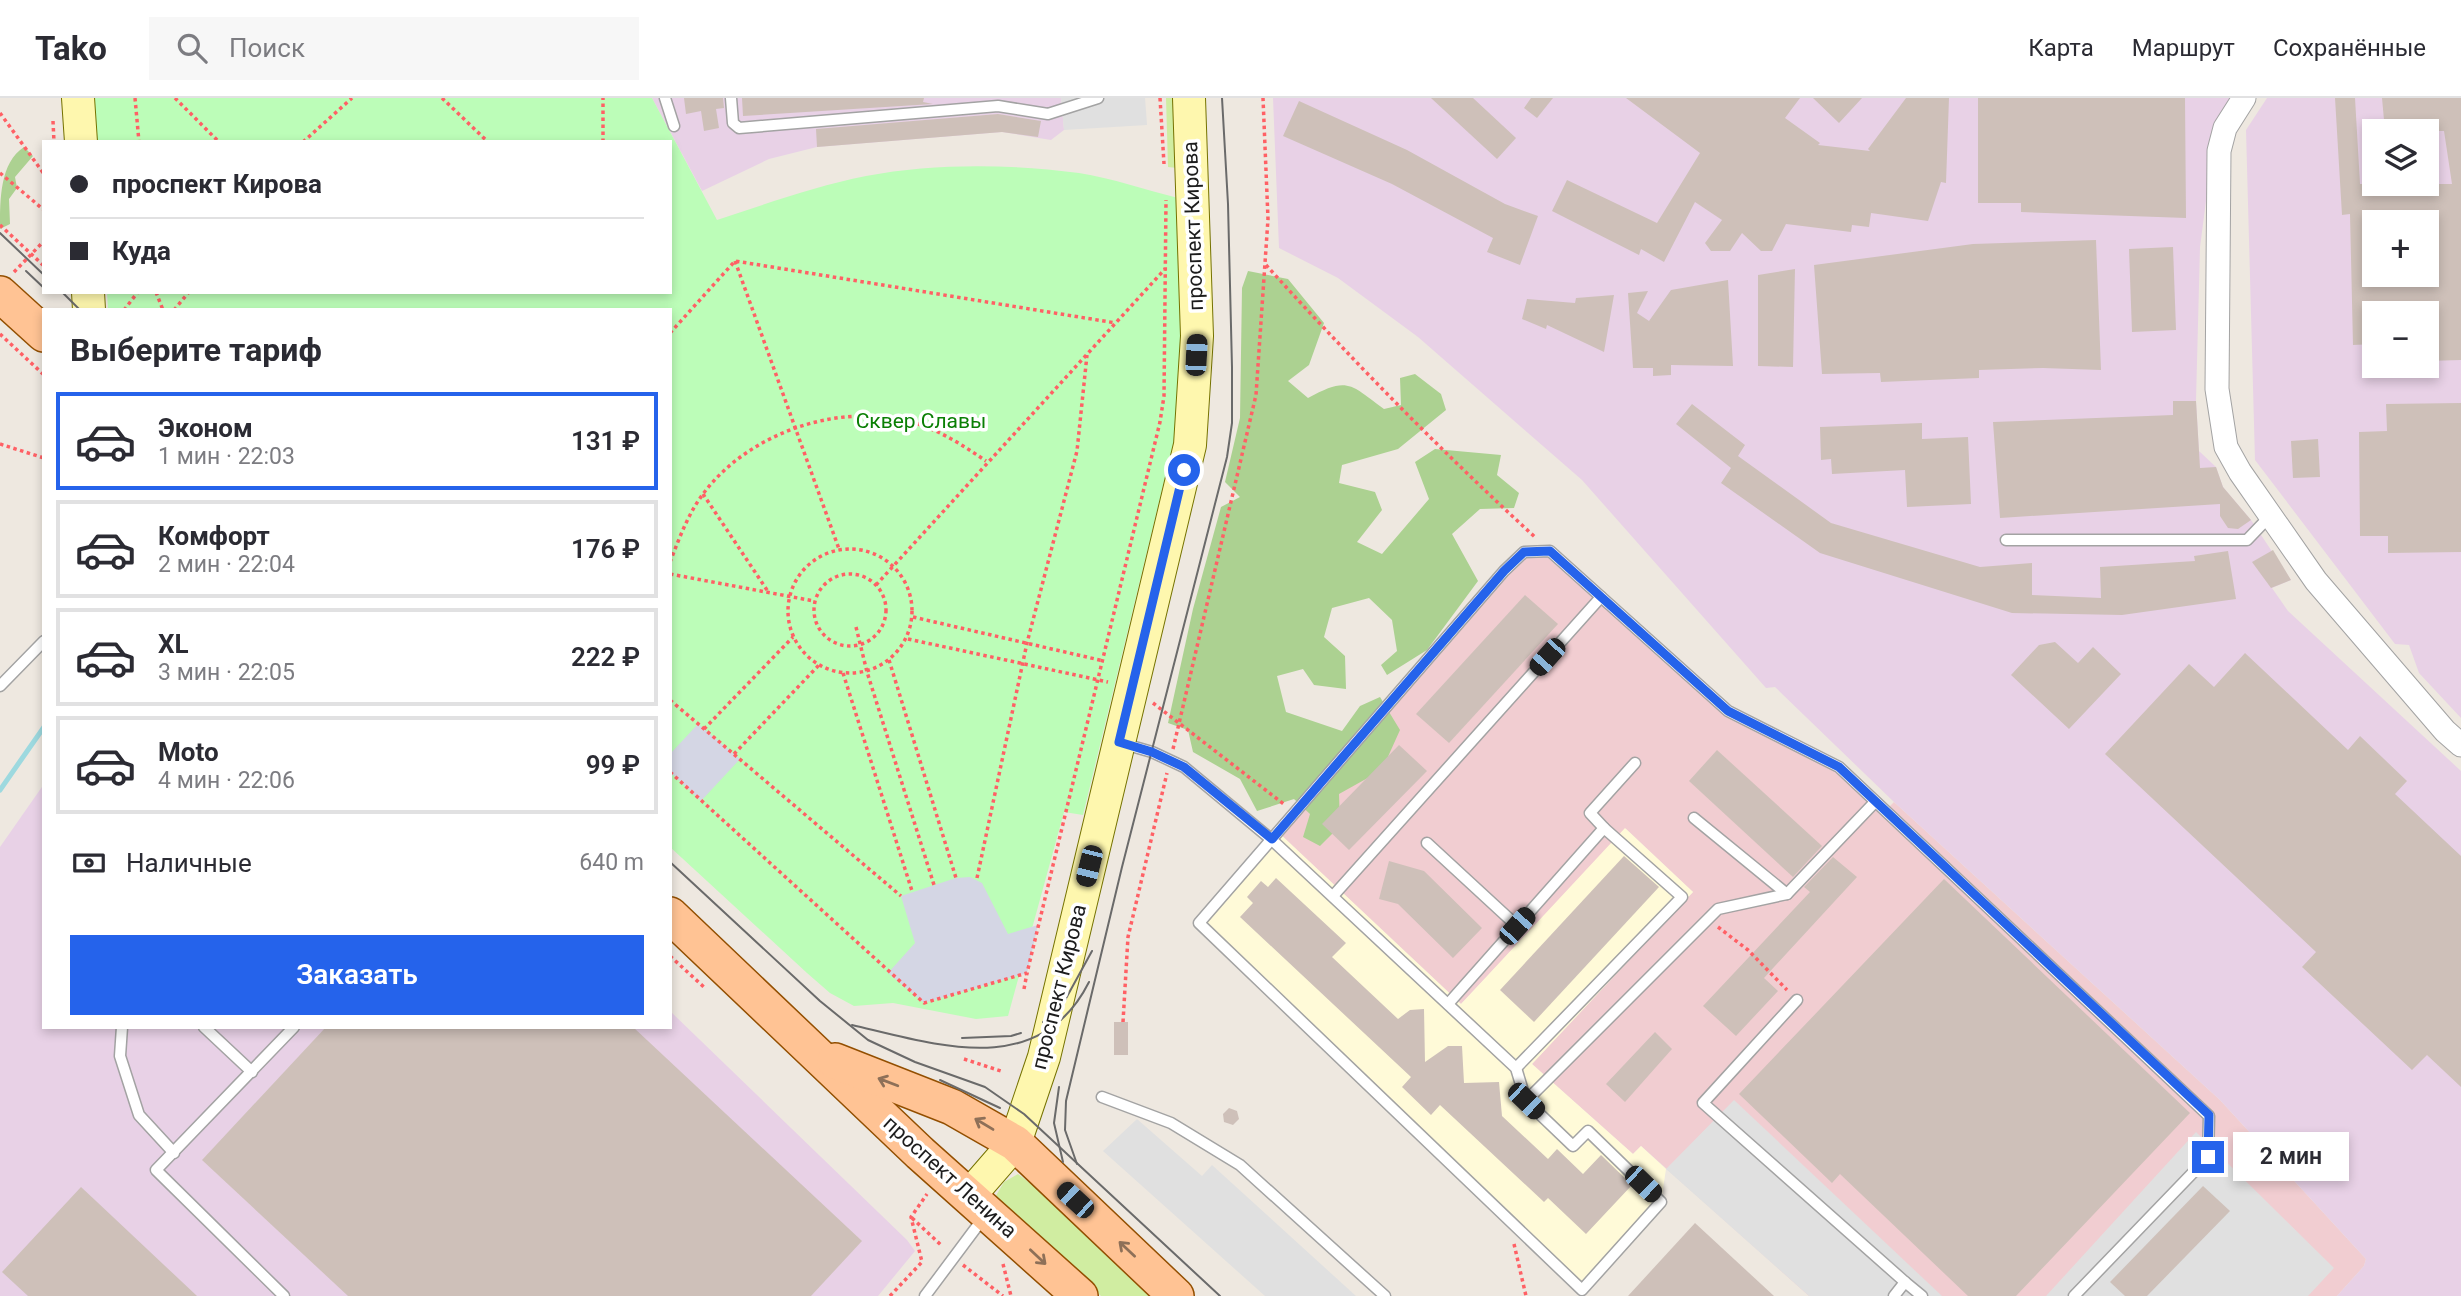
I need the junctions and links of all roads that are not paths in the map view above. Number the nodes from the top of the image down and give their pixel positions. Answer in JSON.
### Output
{"nodes":[{"id":1,"x":78,"y":98,"type":"edge"},
{"id":2,"x":665,"y":98,"type":"edge"},
{"id":3,"x":731,"y":98,"type":"edge"},
{"id":4,"x":1098,"y":98,"type":"edge"},
{"id":5,"x":1189,"y":98,"type":"edge"},
{"id":6,"x":2244,"y":98,"type":"edge"},
{"id":7,"x":674,"y":126,"type":"dead end"},
{"id":8,"x":81,"y":140,"type":"edge"},
{"id":9,"x":4,"y":293,"type":"edge"},
{"id":10,"x":42,"y":332,"type":"edge"},
{"id":11,"x":2270,"y":516,"type":"junction"},
{"id":12,"x":2006,"y":540,"type":"dead end"},
{"id":13,"x":1601,"y":597,"type":"junction"},
{"id":14,"x":42,"y":642,"type":"edge"},
{"id":15,"x":0,"y":686,"type":"edge"},
{"id":16,"x":1119,"y":742,"type":"junction"},
{"id":17,"x":2461,"y":745,"type":"edge"},
{"id":18,"x":1635,"y":764,"type":"dead end"},
{"id":19,"x":1875,"y":802,"type":"junction"},
{"id":20,"x":1694,"y":818,"type":"dead end"},
{"id":21,"x":1604,"y":828,"type":"junction"},
{"id":22,"x":1272,"y":839,"type":"junction"},
{"id":23,"x":1427,"y":843,"type":"dead end"},
{"id":24,"x":1787,"y":894,"type":"junction"},
{"id":25,"x":1333,"y":896,"type":"junction"},
{"id":26,"x":672,"y":917,"type":"edge"},
{"id":27,"x":1517,"y":926,"type":"junction"},
{"id":28,"x":1797,"y":1000,"type":"road end"},
{"id":29,"x":1448,"y":1004,"type":"junction"},
{"id":30,"x":122,"y":1029,"type":"edge"},
{"id":31,"x":206,"y":1029,"type":"edge"},
{"id":32,"x":291,"y":1029,"type":"edge"},
{"id":33,"x":822,"y":1056,"type":"junction"},
{"id":34,"x":1516,"y":1068,"type":"junction"},
{"id":35,"x":252,"y":1072,"type":"junction"},
{"id":36,"x":1102,"y":1097,"type":"dead end"},
{"id":37,"x":1526,"y":1101,"type":"junction"},
{"id":38,"x":1015,"y":1143,"type":"junction"},
{"id":39,"x":174,"y":1153,"type":"junction"},
{"id":40,"x":979,"y":1204,"type":"junction"},
{"id":41,"x":1905,"y":1282,"type":"junction"},
{"id":42,"x":1579,"y":1293,"type":"edge"},
{"id":43,"x":284,"y":1296,"type":"edge"},
{"id":44,"x":925,"y":1296,"type":"edge"},
{"id":45,"x":1080,"y":1296,"type":"edge"},
{"id":46,"x":1176,"y":1296,"type":"edge"},
{"id":47,"x":1385,"y":1296,"type":"edge"},
{"id":48,"x":1894,"y":1296,"type":"edge"},
{"id":49,"x":1922,"y":1296,"type":"edge"},
{"id":50,"x":2074,"y":1296,"type":"edge"}],
"edges":[{"from":1,"to":8,"type":"street"},
{"from":2,"to":7,"type":"lane"},
{"from":3,"to":4,"type":"lane"},
{"from":5,"to":16,"type":"street","name":"проспект Кирова"},
{"from":6,"to":11,"type":"street"},
{"from":9,"to":10,"type":"main road"},
{"from":11,"to":12,"type":"lane"},
{"from":11,"to":17,"type":"street"},
{"from":13,"to":19,"type":"lane"},
{"from":13,"to":22,"type":"lane"},
{"from":13,"to":25,"type":"lane"},
{"from":14,"to":15,"type":"lane"},
{"from":16,"to":22,"type":"lane"},
{"from":16,"to":38,"type":"street","name":"проспект Кирова"},
{"from":18,"to":21,"type":"lane"},
{"from":19,"to":24,"type":"lane"},
{"from":19,"to":50,"type":"lane"},
{"from":20,"to":24,"type":"lane"},
{"from":21,"to":27,"type":"lane"},
{"from":21,"to":34,"type":"lane"},
{"from":22,"to":25,"type":"lane"},
{"from":22,"to":42,"type":"lane"},
{"from":23,"to":27,"type":"lane"},
{"from":24,"to":37,"type":"lane"},
{"from":25,"to":29,"type":"lane"},
{"from":26,"to":33,"type":"main road","name":"проспект Ленина"},
{"from":27,"to":29,"type":"lane"},
{"from":28,"to":41,"type":"lane"},
{"from":29,"to":34,"type":"lane"},
{"from":30,"to":39,"type":"lane"},
{"from":31,"to":35,"type":"lane"},
{"from":32,"to":35,"type":"lane"},
{"from":38,"to":33,"type":"main road","name":"проспект Ленина","one_way":true},
{"from":33,"to":40,"type":"main road","name":"проспект Ленина"},
{"from":34,"to":37,"type":"lane"},
{"from":35,"to":39,"type":"lane"},
{"from":36,"to":47,"type":"lane"},
{"from":37,"to":42,"type":"lane"},
{"from":38,"to":40,"type":"street","name":"проспект Кирова"},
{"from":46,"to":38,"type":"main road","name":"проспект Ленина","one_way":true},
{"from":39,"to":43,"type":"lane"},
{"from":40,"to":44,"type":"lane"},
{"from":40,"to":45,"type":"main road","name":"проспект Ленина","one_way":true},
{"from":41,"to":48,"type":"lane"},
{"from":41,"to":49,"type":"lane"}]}
